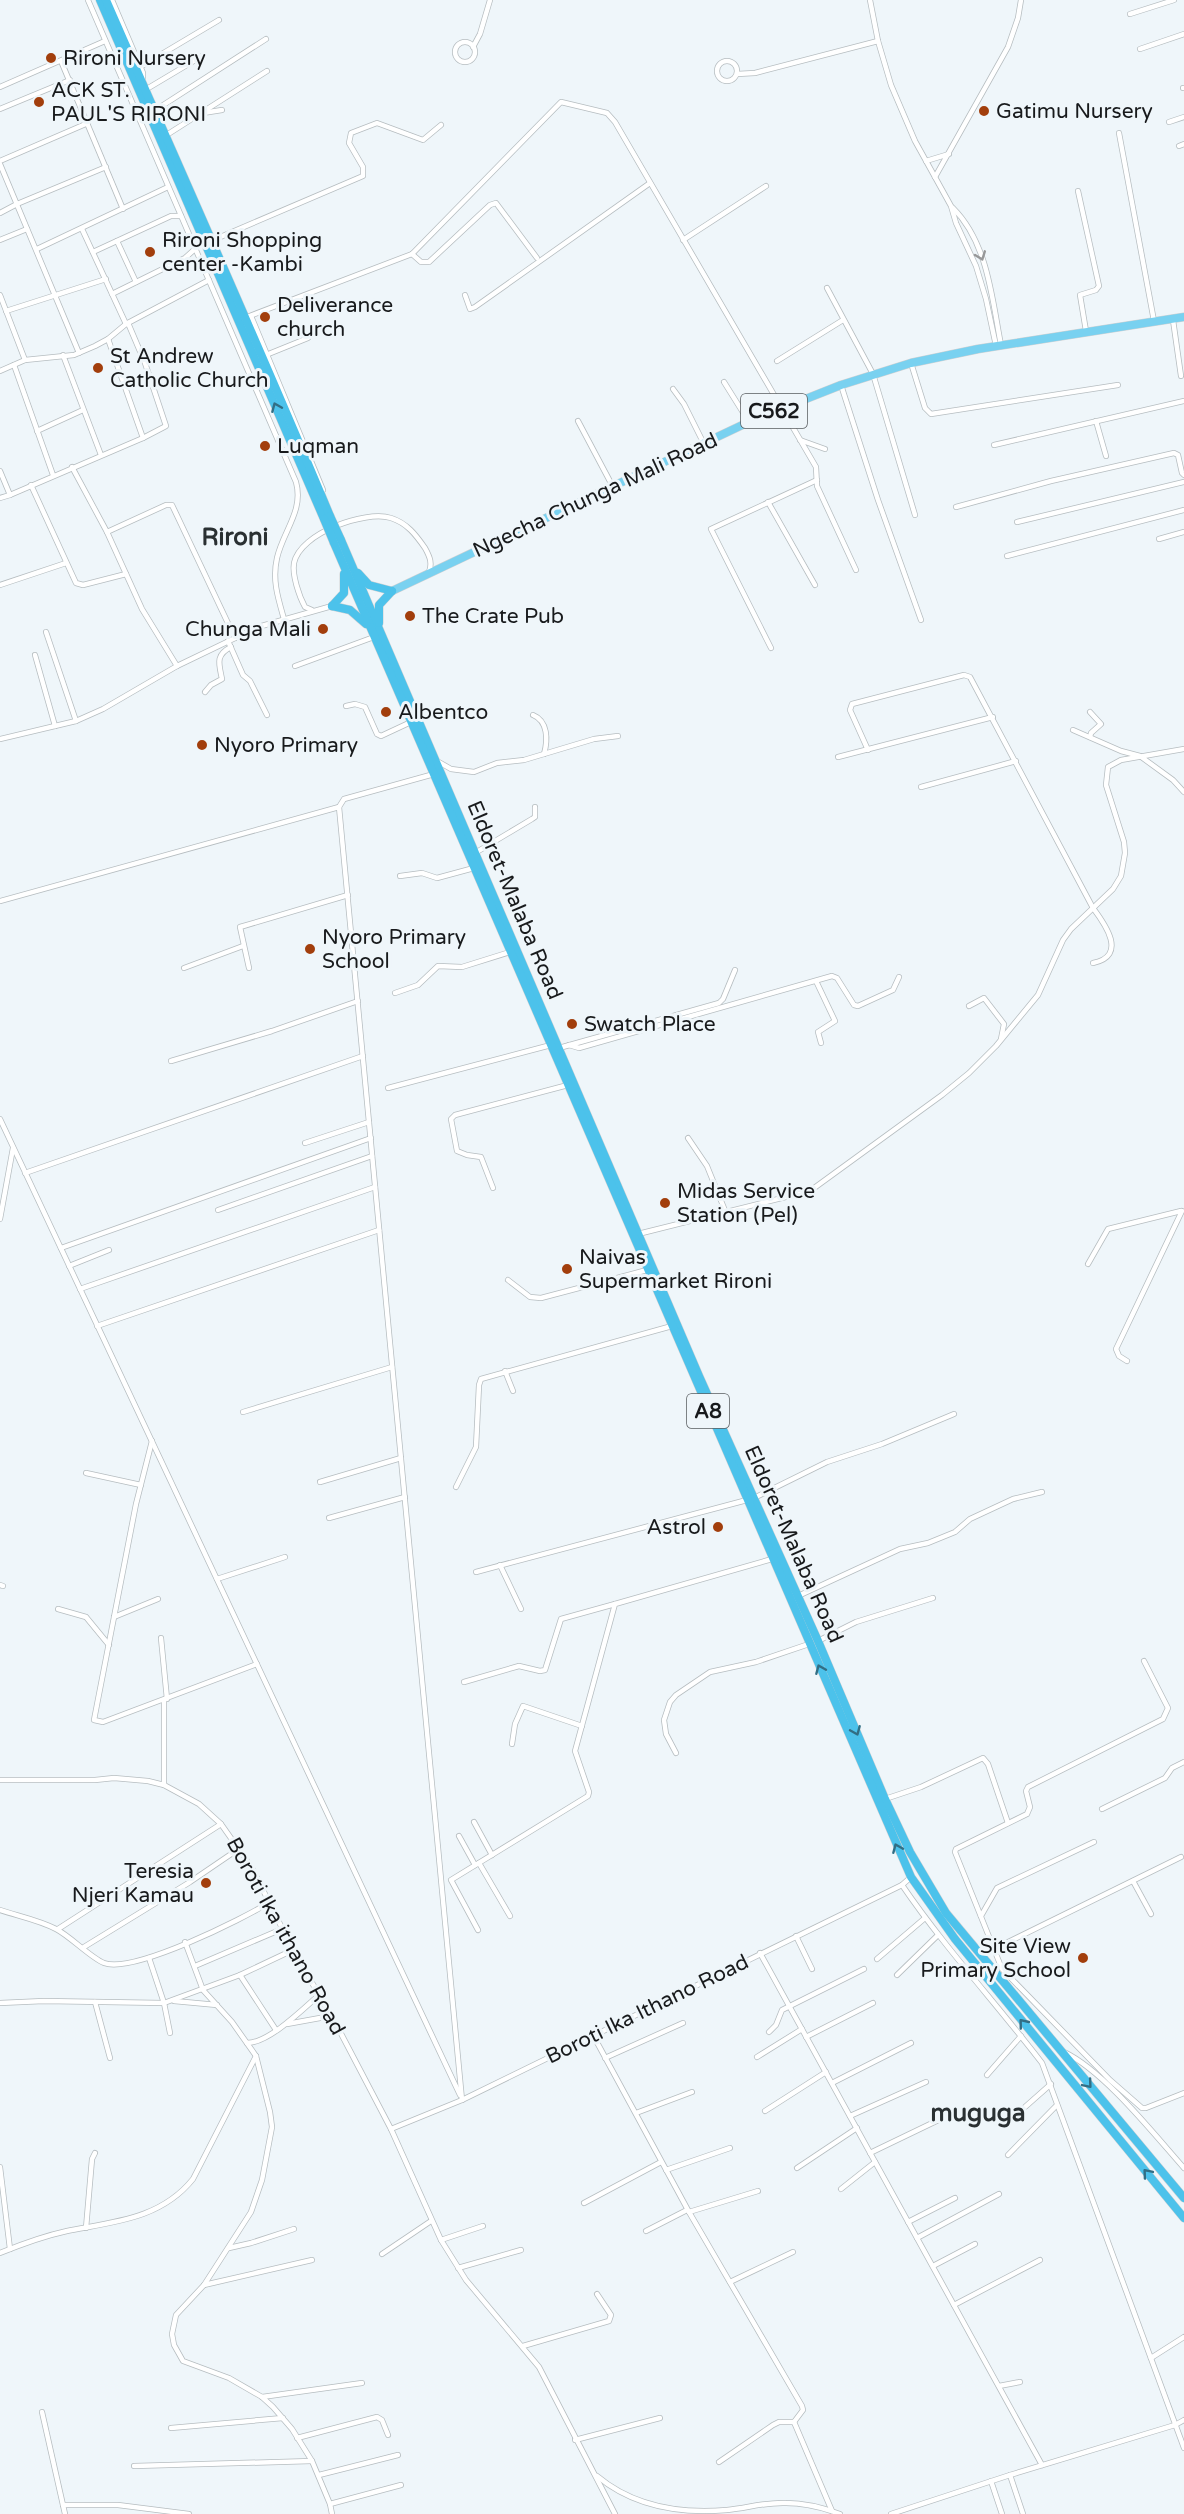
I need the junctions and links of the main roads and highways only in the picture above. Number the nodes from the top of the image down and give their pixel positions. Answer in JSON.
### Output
{"nodes":[{"id":1,"x":100,"y":0,"type":"edge"},
{"id":2,"x":106,"y":0,"type":"edge"},
{"id":3,"x":1184,"y":317,"type":"edge"},
{"id":4,"x":327,"y":518,"type":"junction"},
{"id":5,"x":344,"y":558,"type":"junction"},
{"id":6,"x":392,"y":591,"type":"junction"},
{"id":7,"x":373,"y":634,"type":"junction"},
{"id":8,"x":385,"y":643,"type":"junction"},
{"id":9,"x":555,"y":1047,"type":"junction"},
{"id":10,"x":751,"y":1499,"type":"junction"},
{"id":11,"x":1184,"y":2198,"type":"edge"},
{"id":12,"x":1184,"y":2218,"type":"edge"}],
"edges":[{"from":4,"to":1,"type":"highway","name":"Eldoret-Malaba Road","number":"A8","one_way":true},
{"from":2,"to":4,"type":"highway","name":"Eldoret-Malaba Road","number":"A8"},
{"from":3,"to":6,"type":"main road","name":"Ngecha Chunga Mali Road","number":"C562"},
{"from":4,"to":5,"type":"highway","name":"Eldoret-Malaba Road","number":"A8","bridge":true},
{"from":5,"to":6,"type":"highway"},
{"from":5,"to":7,"type":"highway","name":"Eldoret-Malaba Road","number":"A8"},
{"from":5,"to":7,"type":"highway"},
{"from":5,"to":8,"type":"highway","name":"Eldoret-Malaba Road","number":"A8"},
{"from":6,"to":8,"type":"highway"},
{"from":7,"to":9,"type":"highway","name":"Eldoret-Malaba Road","number":"A8"},
{"from":8,"to":9,"type":"highway","name":"Eldoret-Malaba Road","number":"A8"},
{"from":9,"to":10,"type":"highway","name":"Eldoret-Malaba Road","number":"A8"},
{"from":9,"to":10,"type":"highway","name":"Eldoret-Malaba Road","number":"A8"},
{"from":10,"to":11,"type":"highway","name":"Eldoret-Malaba Road","number":"A8","one_way":true},
{"from":12,"to":10,"type":"highway","name":"Eldoret-Malaba Road","number":"A8","one_way":true}]}
